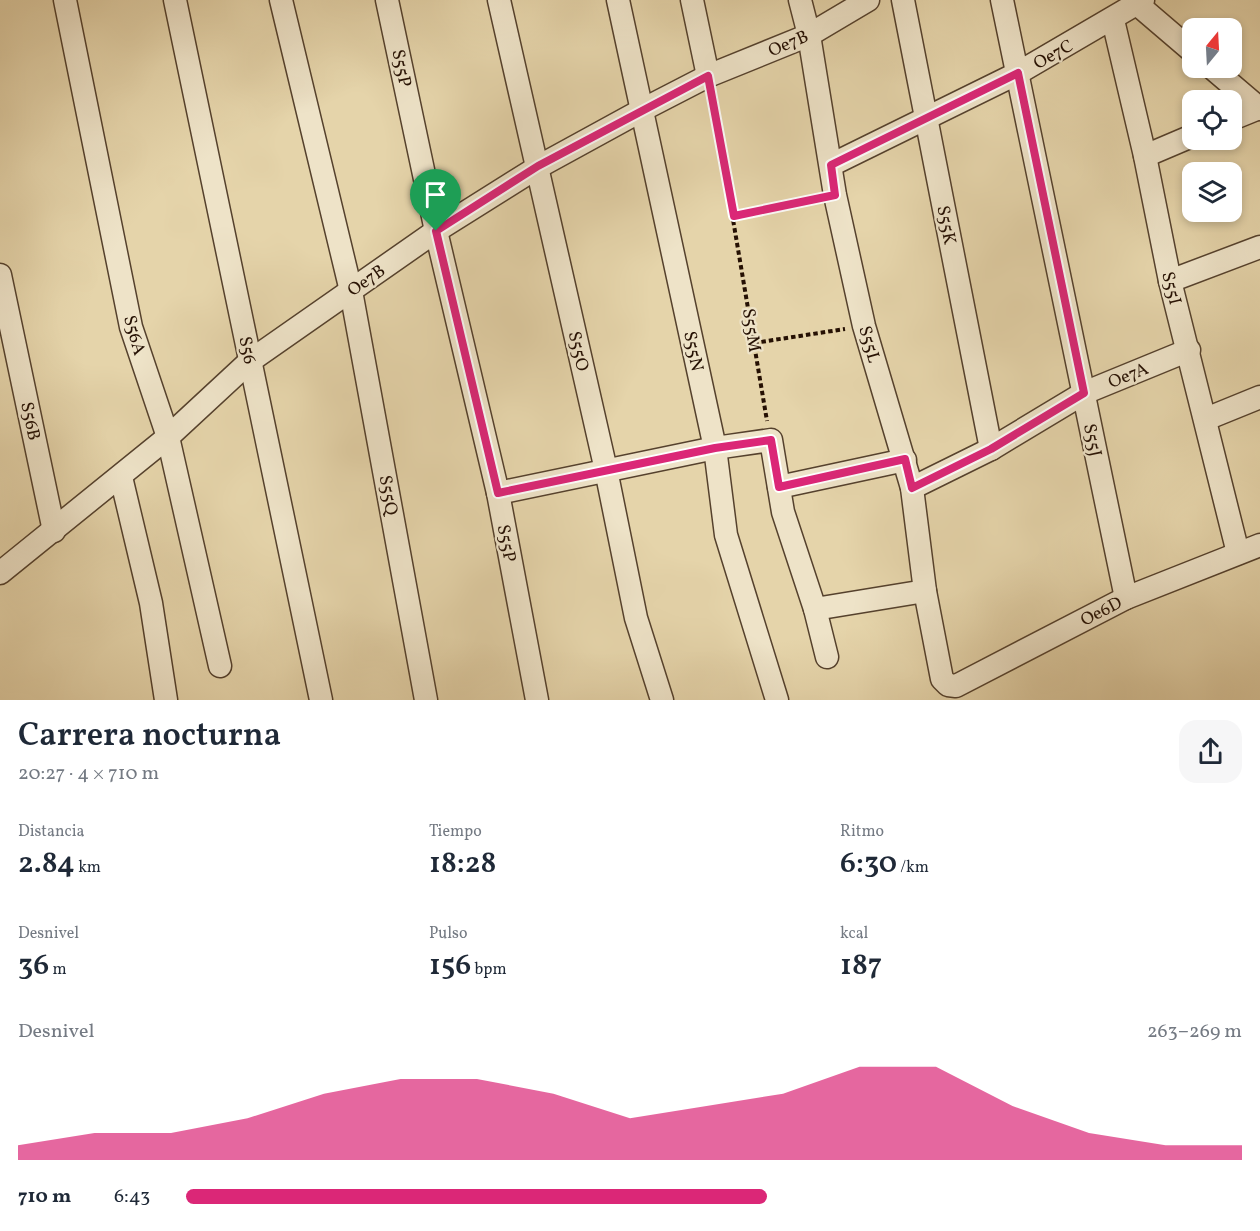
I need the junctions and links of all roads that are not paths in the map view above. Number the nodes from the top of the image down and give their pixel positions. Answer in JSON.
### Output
{"nodes":[{"id":1,"x":64,"y":0,"type":"edge"},
{"id":2,"x":175,"y":0,"type":"edge"},
{"id":3,"x":281,"y":0,"type":"edge"},
{"id":4,"x":387,"y":0,"type":"edge"},
{"id":5,"x":499,"y":0,"type":"edge"},
{"id":6,"x":618,"y":0,"type":"edge"},
{"id":7,"x":692,"y":0,"type":"edge"},
{"id":8,"x":800,"y":0,"type":"edge"},
{"id":9,"x":868,"y":0,"type":"edge"},
{"id":10,"x":903,"y":0,"type":"edge"},
{"id":11,"x":1002,"y":0,"type":"edge"},
{"id":12,"x":1140,"y":2,"type":"edge"},
{"id":13,"x":1113,"y":20,"type":"junction"},
{"id":14,"x":809,"y":35,"type":"junction"},
{"id":15,"x":1182,"y":42,"type":"edge"},
{"id":16,"x":1018,"y":73,"type":"junction"},
{"id":17,"x":708,"y":76,"type":"junction"},
{"id":18,"x":1224,"y":78,"type":"edge"},
{"id":19,"x":1260,"y":108,"type":"edge"},
{"id":20,"x":644,"y":109,"type":"junction"},
{"id":21,"x":1242,"y":115,"type":"edge"},
{"id":22,"x":927,"y":119,"type":"junction"},
{"id":23,"x":1182,"y":140,"type":"edge"},
{"id":24,"x":1145,"y":156,"type":"junction"},
{"id":25,"x":831,"y":165,"type":"junction"},
{"id":26,"x":538,"y":166,"type":"junction"},
{"id":27,"x":436,"y":231,"type":"junction"},
{"id":28,"x":1260,"y":247,"type":"edge"},
{"id":29,"x":0,"y":275,"type":"edge"},
{"id":30,"x":1170,"y":281,"type":"junction"},
{"id":31,"x":351,"y":291,"type":"junction"},
{"id":32,"x":6,"y":335,"type":"edge"},
{"id":33,"x":1189,"y":350,"type":"junction"},
{"id":34,"x":250,"y":361,"type":"junction"},
{"id":35,"x":1084,"y":393,"type":"junction"},
{"id":36,"x":1260,"y":397,"type":"edge"},
{"id":37,"x":1206,"y":419,"type":"junction"},
{"id":38,"x":168,"y":437,"type":"junction"},
{"id":39,"x":715,"y":448,"type":"junction"},
{"id":40,"x":991,"y":449,"type":"junction"},
{"id":41,"x":905,"y":459,"type":"junction"},
{"id":42,"x":606,"y":470,"type":"junction"},
{"id":43,"x":121,"y":477,"type":"junction"},
{"id":44,"x":779,"y":487,"type":"junction"},
{"id":45,"x":912,"y":488,"type":"junction"},
{"id":46,"x":498,"y":493,"type":"junction"},
{"id":47,"x":54,"y":531,"type":"junction"},
{"id":48,"x":1260,"y":545,"type":"edge"},
{"id":49,"x":1238,"y":554,"type":"junction"},
{"id":50,"x":0,"y":573,"type":"edge"},
{"id":51,"x":925,"y":591,"type":"junction"},
{"id":52,"x":1126,"y":598,"type":"junction"},
{"id":53,"x":814,"y":609,"type":"junction"},
{"id":54,"x":826,"y":657,"type":"dead end"},
{"id":55,"x":220,"y":666,"type":"dead end"},
{"id":56,"x":948,"y":685,"type":"joint"},
{"id":57,"x":166,"y":700,"type":"edge"},
{"id":58,"x":321,"y":700,"type":"edge"},
{"id":59,"x":426,"y":700,"type":"edge"},
{"id":60,"x":537,"y":700,"type":"edge"},
{"id":61,"x":662,"y":700,"type":"edge"},
{"id":62,"x":777,"y":700,"type":"edge"}],
"edges":[{"from":1,"to":38,"type":"street","name":"S56A"},
{"from":2,"to":34,"type":"street","name":"S56"},
{"from":3,"to":31,"type":"street"},
{"from":4,"to":27,"type":"street","name":"S55P"},
{"from":5,"to":26,"type":"street","name":"S55O"},
{"from":6,"to":20,"type":"street","name":"S55N"},
{"from":7,"to":17,"type":"street"},
{"from":8,"to":14,"type":"street","name":"S55L"},
{"from":9,"to":14,"type":"street","name":"Oe7B"},
{"from":10,"to":22,"type":"street","name":"S55K"},
{"from":11,"to":16,"type":"street","name":"S55J"},
{"from":12,"to":13,"type":"street","name":"Oe7C"},
{"from":12,"to":15,"type":"street"},
{"from":13,"to":16,"type":"street","name":"Oe7C"},
{"from":13,"to":24,"type":"street","name":"S55I"},
{"from":14,"to":17,"type":"street","name":"Oe7B"},
{"from":14,"to":25,"type":"street","name":"S55L"},
{"from":16,"to":22,"type":"street","name":"Oe7C"},
{"from":16,"to":35,"type":"street","name":"S55J"},
{"from":17,"to":20,"type":"street","name":"Oe7B"},
{"from":18,"to":19,"type":"street"},
{"from":19,"to":21,"type":"street"},
{"from":20,"to":26,"type":"street","name":"Oe7B"},
{"from":20,"to":39,"type":"street","name":"S55N"},
{"from":22,"to":25,"type":"street","name":"Oe7C"},
{"from":22,"to":40,"type":"street","name":"S55K"},
{"from":23,"to":24,"type":"street"},
{"from":24,"to":30,"type":"street","name":"S55I"},
{"from":25,"to":41,"type":"street","name":"S55L"},
{"from":26,"to":27,"type":"street","name":"Oe7B"},
{"from":26,"to":42,"type":"street","name":"S55O"},
{"from":27,"to":31,"type":"street","name":"Oe7B"},
{"from":27,"to":46,"type":"street","name":"S55P"},
{"from":28,"to":30,"type":"street"},
{"from":29,"to":32,"type":"street","name":"S56B"},
{"from":30,"to":33,"type":"street","name":"S55I"},
{"from":31,"to":34,"type":"street","name":"Oe7B"},
{"from":31,"to":59,"type":"street","name":"S55Q"},
{"from":32,"to":47,"type":"street","name":"S56B"},
{"from":33,"to":35,"type":"street","name":"Oe7A"},
{"from":33,"to":37,"type":"street","name":"S55I"},
{"from":34,"to":38,"type":"street","name":"Oe7B"},
{"from":34,"to":58,"type":"street","name":"S56"},
{"from":35,"to":40,"type":"street","name":"Oe7A"},
{"from":35,"to":52,"type":"street","name":"S55J"},
{"from":36,"to":37,"type":"street"},
{"from":37,"to":49,"type":"street","name":"S55I"},
{"from":38,"to":43,"type":"street","name":"Oe7B"},
{"from":38,"to":55,"type":"street","name":"S56A"},
{"from":39,"to":42,"type":"street"},
{"from":39,"to":44,"type":"street"},
{"from":39,"to":62,"type":"street","name":"S55N"},
{"from":40,"to":45,"type":"street","name":"Oe7A"},
{"from":41,"to":44,"type":"street"},
{"from":41,"to":45,"type":"street","name":"S55L"},
{"from":42,"to":46,"type":"street"},
{"from":42,"to":61,"type":"street","name":"S55O"},
{"from":43,"to":47,"type":"street","name":"Oe7B"},
{"from":43,"to":57,"type":"street"},
{"from":44,"to":53,"type":"street"},
{"from":45,"to":51,"type":"street","name":"S55L"},
{"from":46,"to":60,"type":"street","name":"S55P"},
{"from":47,"to":50,"type":"street","name":"Oe7B"},
{"from":48,"to":49,"type":"street","name":"Oe6D"},
{"from":49,"to":52,"type":"street","name":"Oe6D"},
{"from":51,"to":53,"type":"street"},
{"from":51,"to":56,"type":"street","name":"S55L"},
{"from":52,"to":56,"type":"street","name":"Oe6D"},
{"from":53,"to":54,"type":"street"}]}
